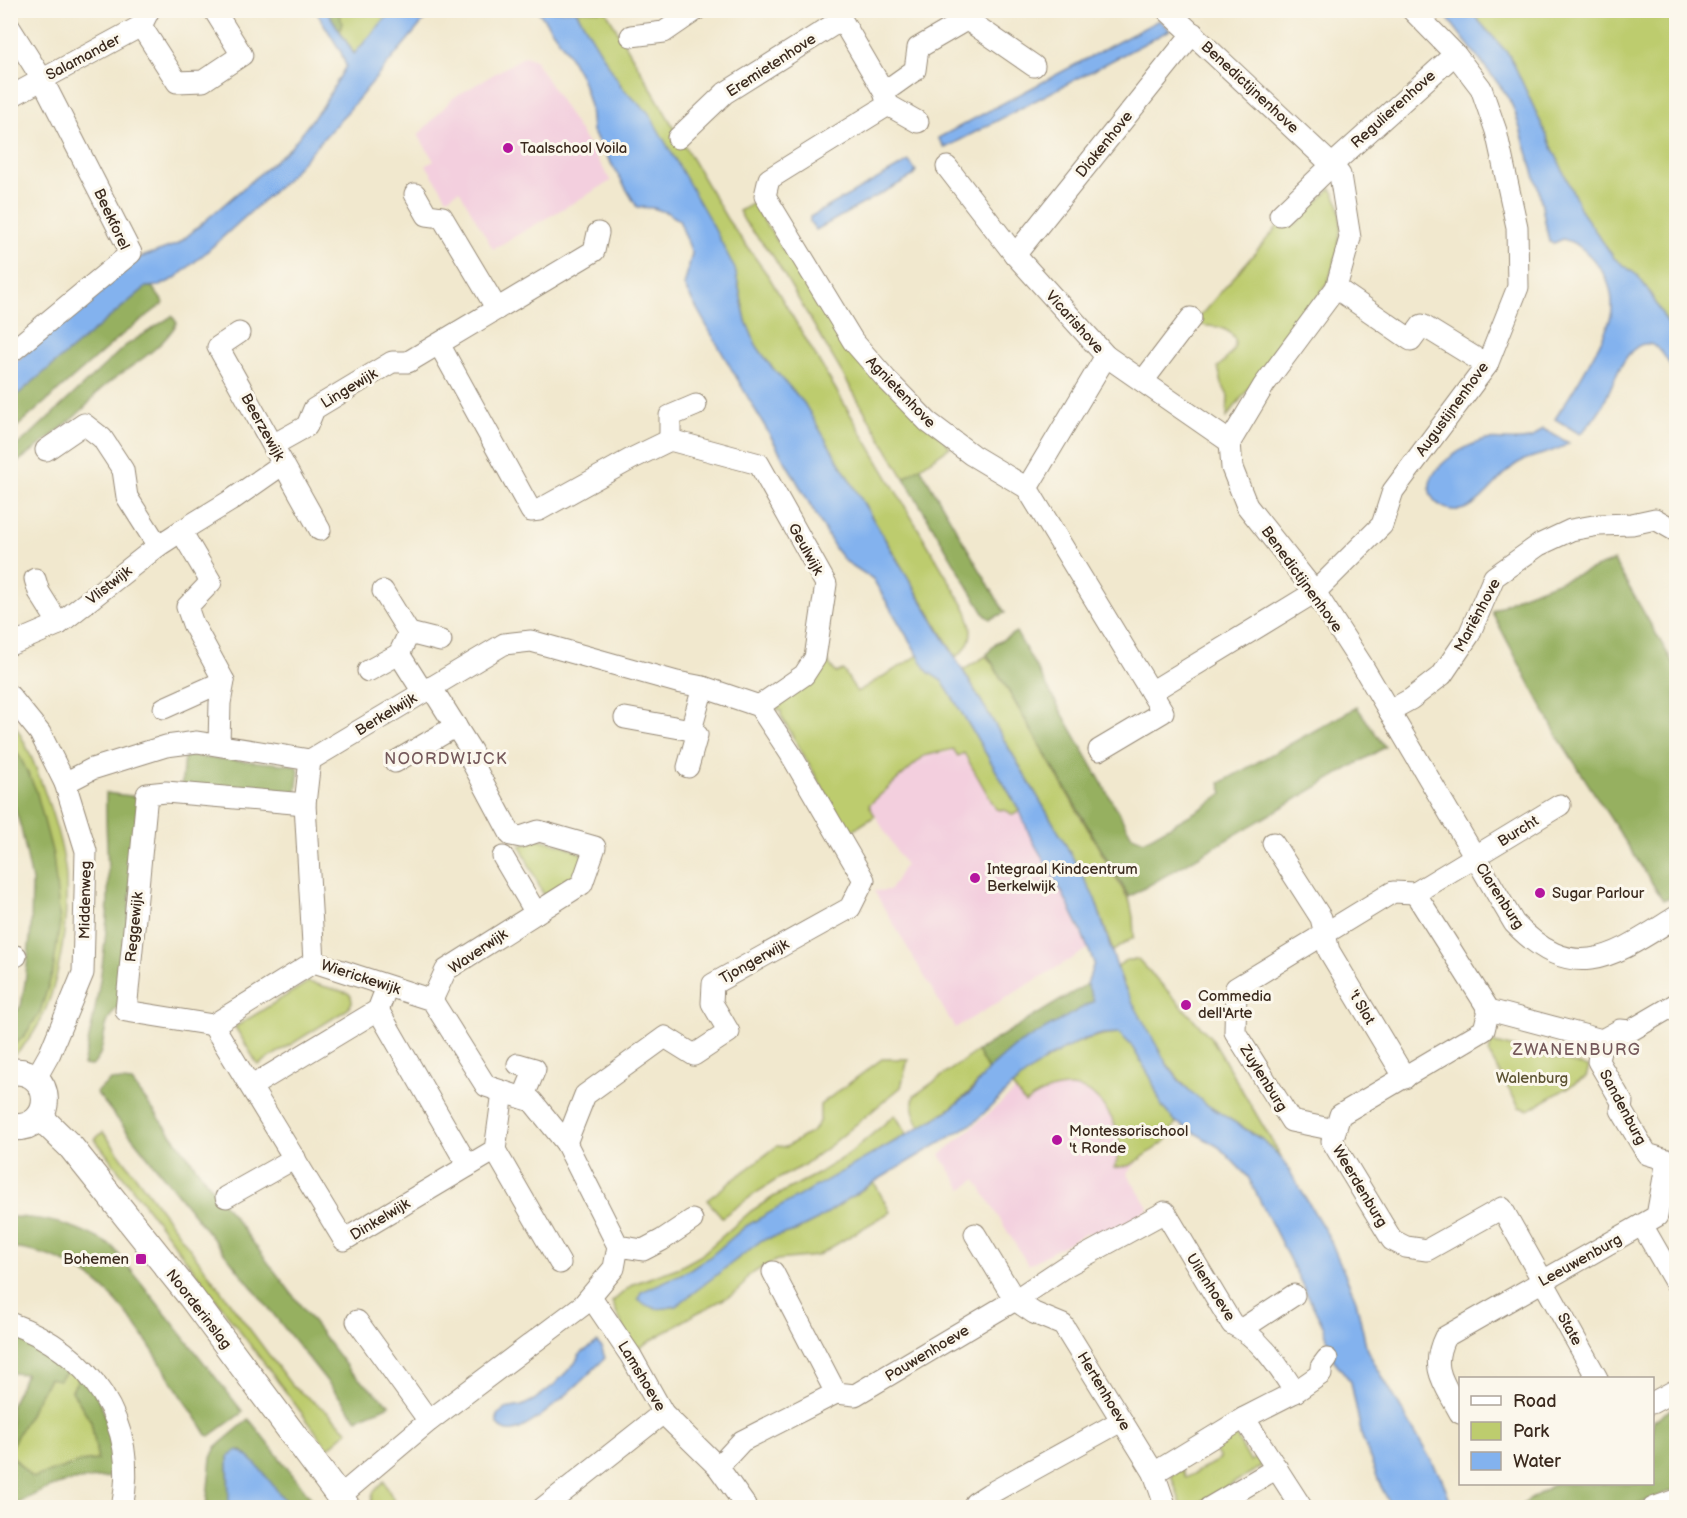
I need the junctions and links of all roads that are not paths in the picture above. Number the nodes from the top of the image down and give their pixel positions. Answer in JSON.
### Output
{"nodes":[{"id":1,"x":214,"y":10,"type":"edge"},
{"id":2,"x":696,"y":10,"type":"edge"},
{"id":3,"x":1167,"y":10,"type":"edge"},
{"id":4,"x":1412,"y":10,"type":"edge"},
{"id":5,"x":838,"y":15,"type":"edge"},
{"id":6,"x":960,"y":15,"type":"edge"},
{"id":7,"x":145,"y":18,"type":"edge"},
{"id":8,"x":10,"y":28,"type":"edge"},
{"id":9,"x":1193,"y":33,"type":"junction"},
{"id":10,"x":631,"y":36,"type":"dead end"},
{"id":11,"x":1455,"y":54,"type":"junction"},
{"id":12,"x":1034,"y":66,"type":"dead end"},
{"id":13,"x":42,"y":79,"type":"junction"},
{"id":14,"x":10,"y":97,"type":"edge"},
{"id":15,"x":886,"y":98,"type":"junction"},
{"id":16,"x":918,"y":122,"type":"dead end"},
{"id":17,"x":678,"y":138,"type":"dead end"},
{"id":18,"x":1332,"y":165,"type":"junction"},
{"id":19,"x":947,"y":167,"type":"dead end"},
{"id":20,"x":415,"y":194,"type":"dead end"},
{"id":21,"x":1280,"y":215,"type":"dead end"},
{"id":22,"x":598,"y":233,"type":"dead end"},
{"id":23,"x":1015,"y":255,"type":"junction"},
{"id":24,"x":1336,"y":288,"type":"junction"},
{"id":25,"x":497,"y":309,"type":"junction"},
{"id":26,"x":1191,"y":318,"type":"dead end"},
{"id":27,"x":239,"y":333,"type":"dead end"},
{"id":28,"x":439,"y":344,"type":"junction"},
{"id":29,"x":10,"y":353,"type":"edge"},
{"id":30,"x":1106,"y":356,"type":"junction"},
{"id":31,"x":1487,"y":365,"type":"junction"},
{"id":32,"x":1143,"y":381,"type":"junction"},
{"id":33,"x":696,"y":405,"type":"dead end"},
{"id":34,"x":670,"y":440,"type":"junction"},
{"id":35,"x":1230,"y":442,"type":"junction"},
{"id":36,"x":273,"y":445,"type":"junction"},
{"id":37,"x":46,"y":450,"type":"dead end"},
{"id":38,"x":283,"y":464,"type":"junction"},
{"id":39,"x":1027,"y":488,"type":"junction"},
{"id":40,"x":320,"y":530,"type":"dead end"},
{"id":41,"x":182,"y":531,"type":"junction"},
{"id":42,"x":1677,"y":531,"type":"edge"},
{"id":43,"x":158,"y":546,"type":"junction"},
{"id":44,"x":35,"y":579,"type":"dead end"},
{"id":45,"x":383,"y":591,"type":"dead end"},
{"id":46,"x":1315,"y":592,"type":"junction"},
{"id":47,"x":59,"y":624,"type":"junction"},
{"id":48,"x":409,"y":633,"type":"junction"},
{"id":49,"x":441,"y":641,"type":"dead end"},
{"id":50,"x":12,"y":644,"type":"dead end"},
{"id":51,"x":399,"y":654,"type":"junction"},
{"id":52,"x":368,"y":671,"type":"dead end"},
{"id":53,"x":224,"y":681,"type":"junction"},
{"id":54,"x":703,"y":687,"type":"junction"},
{"id":55,"x":427,"y":689,"type":"junction"},
{"id":56,"x":1151,"y":692,"type":"junction"},
{"id":57,"x":10,"y":696,"type":"edge"},
{"id":58,"x":759,"y":706,"type":"junction"},
{"id":59,"x":164,"y":708,"type":"dead end"},
{"id":60,"x":1389,"y":711,"type":"junction"},
{"id":61,"x":625,"y":718,"type":"dead end"},
{"id":62,"x":456,"y":726,"type":"junction"},
{"id":63,"x":691,"y":730,"type":"junction"},
{"id":64,"x":219,"y":744,"type":"junction"},
{"id":65,"x":1099,"y":750,"type":"dead end"},
{"id":66,"x":310,"y":760,"type":"junction"},
{"id":67,"x":395,"y":762,"type":"dead end"},
{"id":68,"x":688,"y":767,"type":"dead end"},
{"id":69,"x":65,"y":783,"type":"junction"},
{"id":70,"x":305,"y":804,"type":"junction"},
{"id":71,"x":1560,"y":805,"type":"dead end"},
{"id":72,"x":1273,"y":843,"type":"dead end"},
{"id":73,"x":503,"y":857,"type":"dead end"},
{"id":74,"x":1475,"y":858,"type":"junction"},
{"id":75,"x":1415,"y":893,"type":"junction"},
{"id":76,"x":536,"y":913,"type":"junction"},
{"id":77,"x":1677,"y":917,"type":"edge"},
{"id":78,"x":1326,"y":933,"type":"junction"},
{"id":79,"x":314,"y":962,"type":"junction"},
{"id":80,"x":388,"y":986,"type":"junction"},
{"id":81,"x":432,"y":1000,"type":"junction"},
{"id":82,"x":1677,"y":1004,"type":"edge"},
{"id":83,"x":378,"y":1010,"type":"junction"},
{"id":84,"x":1490,"y":1010,"type":"junction"},
{"id":85,"x":213,"y":1025,"type":"junction"},
{"id":86,"x":1602,"y":1040,"type":"junction"},
{"id":87,"x":518,"y":1064,"type":"dead end"},
{"id":88,"x":10,"y":1072,"type":"edge"},
{"id":89,"x":36,"y":1078,"type":"junction"},
{"id":90,"x":1405,"y":1078,"type":"junction"},
{"id":91,"x":252,"y":1086,"type":"junction"},
{"id":92,"x":513,"y":1095,"type":"junction"},
{"id":93,"x":40,"y":1117,"type":"junction"},
{"id":94,"x":10,"y":1127,"type":"edge"},
{"id":95,"x":1335,"y":1130,"type":"junction"},
{"id":96,"x":566,"y":1143,"type":"junction"},
{"id":97,"x":495,"y":1150,"type":"junction"},
{"id":98,"x":295,"y":1158,"type":"junction"},
{"id":99,"x":1672,"y":1161,"type":"edge"},
{"id":100,"x":468,"y":1166,"type":"junction"},
{"id":101,"x":226,"y":1197,"type":"dead end"},
{"id":102,"x":692,"y":1220,"type":"dead end"},
{"id":103,"x":1642,"y":1225,"type":"junction"},
{"id":104,"x":975,"y":1234,"type":"dead end"},
{"id":105,"x":618,"y":1246,"type":"junction"},
{"id":106,"x":560,"y":1263,"type":"dead end"},
{"id":107,"x":773,"y":1272,"type":"dead end"},
{"id":108,"x":1542,"y":1281,"type":"junction"},
{"id":109,"x":1677,"y":1284,"type":"edge"},
{"id":110,"x":1294,"y":1295,"type":"dead end"},
{"id":111,"x":591,"y":1297,"type":"junction"},
{"id":112,"x":1015,"y":1300,"type":"junction"},
{"id":113,"x":357,"y":1321,"type":"dead end"},
{"id":114,"x":10,"y":1323,"type":"edge"},
{"id":115,"x":1242,"y":1329,"type":"junction"},
{"id":116,"x":1327,"y":1359,"type":"dead end"},
{"id":117,"x":1596,"y":1377,"type":"edge"},
{"id":118,"x":1677,"y":1390,"type":"edge"},
{"id":119,"x":1295,"y":1392,"type":"junction"},
{"id":120,"x":836,"y":1393,"type":"junction"},
{"id":121,"x":1654,"y":1402,"type":"edge"},
{"id":122,"x":1459,"y":1409,"type":"edge"},
{"id":123,"x":663,"y":1413,"type":"junction"},
{"id":124,"x":1244,"y":1418,"type":"junction"},
{"id":125,"x":1121,"y":1420,"type":"junction"},
{"id":126,"x":429,"y":1421,"type":"junction"},
{"id":127,"x":718,"y":1467,"type":"junction"},
{"id":128,"x":1277,"y":1468,"type":"junction"},
{"id":129,"x":1154,"y":1473,"type":"junction"},
{"id":130,"x":1677,"y":1500,"type":"edge"},
{"id":131,"x":344,"y":1502,"type":"edge"},
{"id":132,"x":745,"y":1506,"type":"edge"},
{"id":133,"x":122,"y":1508,"type":"edge"},
{"id":134,"x":543,"y":1508,"type":"edge"},
{"id":135,"x":973,"y":1508,"type":"edge"},
{"id":136,"x":1166,"y":1508,"type":"edge"},
{"id":137,"x":1209,"y":1508,"type":"edge"},
{"id":138,"x":1302,"y":1508,"type":"edge"},
{"id":139,"x":1653,"y":1508,"type":"edge"}],
"edges":[{"from":1,"to":7,"type":"street"},
{"from":2,"to":10,"type":"street"},
{"from":3,"to":9,"type":"street","name":"Benedictijnenhove"},
{"from":4,"to":11,"type":"street","name":"Augustijnenhove"},
{"from":5,"to":15,"type":"street"},
{"from":5,"to":17,"type":"street","name":"Eremietenhove"},
{"from":6,"to":12,"type":"street"},
{"from":6,"to":15,"type":"street","name":"Agnietenhove"},
{"from":7,"to":13,"type":"street","name":"Salamander"},
{"from":8,"to":13,"type":"street"},
{"from":9,"to":18,"type":"street","name":"Benedictijnenhove"},
{"from":9,"to":23,"type":"street","name":"Diakenhove"},
{"from":11,"to":18,"type":"street","name":"Regulierenhove"},
{"from":11,"to":31,"type":"street","name":"Augustijnenhove"},
{"from":13,"to":14,"type":"street","name":"Salamander"},
{"from":13,"to":29,"type":"street","name":"Beekforel"},
{"from":15,"to":16,"type":"street"},
{"from":15,"to":39,"type":"street","name":"Agnietenhove"},
{"from":18,"to":21,"type":"street"},
{"from":18,"to":24,"type":"street","name":"Benedictijnenhove"},
{"from":19,"to":23,"type":"street","name":"Vicarishove"},
{"from":20,"to":25,"type":"street"},
{"from":22,"to":25,"type":"street","name":"Lingewijk"},
{"from":23,"to":30,"type":"street","name":"Vicarishove"},
{"from":24,"to":31,"type":"street"},
{"from":24,"to":35,"type":"street","name":"Benedictijnenhove"},
{"from":25,"to":28,"type":"street","name":"Lingewijk"},
{"from":26,"to":32,"type":"street"},
{"from":27,"to":36,"type":"street","name":"Beerzewijk"},
{"from":28,"to":34,"type":"street"},
{"from":28,"to":36,"type":"street","name":"Lingewijk"},
{"from":30,"to":32,"type":"street"},
{"from":30,"to":39,"type":"street","name":"Vicarishove"},
{"from":31,"to":46,"type":"street","name":"Augustijnenhove"},
{"from":32,"to":35,"type":"street"},
{"from":33,"to":34,"type":"street"},
{"from":34,"to":58,"type":"street","name":"Geulwijk"},
{"from":35,"to":46,"type":"street","name":"Benedictijnenhove"},
{"from":36,"to":38,"type":"street","name":"Beerzewijk"},
{"from":37,"to":43,"type":"street"},
{"from":38,"to":40,"type":"street","name":"Beerzewijk"},
{"from":38,"to":41,"type":"street"},
{"from":39,"to":56,"type":"street","name":"Agnietenhove"},
{"from":41,"to":43,"type":"street","name":"Vlistwijk"},
{"from":41,"to":53,"type":"street"},
{"from":42,"to":60,"type":"street","name":"Mariënhove"},
{"from":43,"to":47,"type":"street","name":"Vlistwijk"},
{"from":44,"to":47,"type":"street"},
{"from":45,"to":48,"type":"street"},
{"from":46,"to":56,"type":"street"},
{"from":46,"to":60,"type":"street","name":"Benedictijnenhove"},
{"from":47,"to":50,"type":"street","name":"Vlistwijk"},
{"from":48,"to":49,"type":"street"},
{"from":48,"to":51,"type":"street"},
{"from":51,"to":52,"type":"street"},
{"from":51,"to":55,"type":"street"},
{"from":53,"to":59,"type":"street"},
{"from":53,"to":64,"type":"street"},
{"from":54,"to":55,"type":"street","name":"Berkelwijk"},
{"from":54,"to":58,"type":"street","name":"Berkelwijk"},
{"from":54,"to":63,"type":"street"},
{"from":55,"to":62,"type":"street","name":"Waverwijk"},
{"from":55,"to":66,"type":"street","name":"Berkelwijk"},
{"from":56,"to":65,"type":"street","name":"Agnietenhove"},
{"from":57,"to":69,"type":"street","name":"Middenweg"},
{"from":58,"to":96,"type":"street","name":"Tjongerwijk"},
{"from":60,"to":74,"type":"street","name":"Clarenburg"},
{"from":61,"to":63,"type":"street"},
{"from":62,"to":67,"type":"street"},
{"from":62,"to":76,"type":"street","name":"Waverwijk"},
{"from":63,"to":68,"type":"street"},
{"from":64,"to":66,"type":"street"},
{"from":64,"to":69,"type":"street"},
{"from":66,"to":70,"type":"street","name":"Wierickewijk"},
{"from":69,"to":89,"type":"street","name":"Middenweg"},
{"from":70,"to":79,"type":"street","name":"Wierickewijk"},
{"from":70,"to":85,"type":"street","name":"Reggewijk"},
{"from":71,"to":74,"type":"street","name":"Burcht"},
{"from":72,"to":78,"type":"street"},
{"from":73,"to":76,"type":"street"},
{"from":74,"to":75,"type":"street","name":"Zuylenburg"},
{"from":74,"to":77,"type":"street","name":"Clarenburg"},
{"from":75,"to":78,"type":"street","name":"Zuylenburg"},
{"from":75,"to":84,"type":"street"},
{"from":76,"to":81,"type":"street","name":"Waverwijk"},
{"from":78,"to":90,"type":"street","name":"'t Slot"},
{"from":78,"to":95,"type":"street","name":"Zuylenburg"},
{"from":79,"to":80,"type":"street","name":"Wierickewijk"},
{"from":79,"to":85,"type":"street"},
{"from":80,"to":81,"type":"street","name":"Wierickewijk"},
{"from":80,"to":83,"type":"street"},
{"from":81,"to":92,"type":"street"},
{"from":82,"to":86,"type":"street"},
{"from":83,"to":91,"type":"street"},
{"from":83,"to":100,"type":"street"},
{"from":84,"to":86,"type":"street"},
{"from":84,"to":90,"type":"street","name":"Weerdenburg"},
{"from":85,"to":91,"type":"street","name":"Dinkelwijk"},
{"from":86,"to":99,"type":"street","name":"Sandenburg"},
{"from":87,"to":92,"type":"street"},
{"from":88,"to":89,"type":"main road"},
{"from":89,"to":93,"type":"main road"},
{"from":90,"to":95,"type":"street","name":"Weerdenburg"},
{"from":91,"to":98,"type":"street","name":"Dinkelwijk"},
{"from":92,"to":96,"type":"street"},
{"from":92,"to":97,"type":"street"},
{"from":93,"to":94,"type":"main road"},
{"from":93,"to":131,"type":"main road","name":"Noorderinslag"},
{"from":95,"to":108,"type":"street","name":"Weerdenburg"},
{"from":96,"to":105,"type":"street"},
{"from":97,"to":100,"type":"street","name":"Dinkelwijk"},
{"from":97,"to":106,"type":"street"},
{"from":98,"to":100,"type":"street","name":"Dinkelwijk"},
{"from":98,"to":101,"type":"street"},
{"from":99,"to":103,"type":"street","name":"Leeuwenburg"},
{"from":102,"to":105,"type":"street"},
{"from":103,"to":108,"type":"street","name":"Leeuwenburg"},
{"from":103,"to":109,"type":"street"},
{"from":104,"to":112,"type":"street"},
{"from":105,"to":111,"type":"street"},
{"from":107,"to":120,"type":"street"},
{"from":108,"to":117,"type":"street","name":"State"},
{"from":108,"to":122,"type":"street","name":"Leeuwenburg"},
{"from":110,"to":115,"type":"street"},
{"from":111,"to":123,"type":"street","name":"Lamshoeve"},
{"from":111,"to":126,"type":"street"},
{"from":112,"to":115,"type":"street","name":"Uilenhoeve"},
{"from":112,"to":120,"type":"street","name":"Pauwenhoeve"},
{"from":112,"to":125,"type":"street","name":"Hertenhoeve"},
{"from":113,"to":126,"type":"street"},
{"from":114,"to":133,"type":"street"},
{"from":115,"to":119,"type":"street","name":"Uilenhoeve"},
{"from":116,"to":119,"type":"street"},
{"from":118,"to":121,"type":"street"},
{"from":119,"to":124,"type":"street"},
{"from":120,"to":127,"type":"street","name":"Pauwenhoeve"},
{"from":123,"to":127,"type":"street","name":"Lamshoeve"},
{"from":123,"to":134,"type":"street"},
{"from":124,"to":128,"type":"street"},
{"from":124,"to":129,"type":"street"},
{"from":125,"to":129,"type":"street","name":"Hertenhoeve"},
{"from":125,"to":135,"type":"street"},
{"from":126,"to":131,"type":"street"},
{"from":127,"to":132,"type":"street","name":"Lamshoeve"},
{"from":128,"to":137,"type":"street"},
{"from":128,"to":138,"type":"street"},
{"from":129,"to":136,"type":"street","name":"Hertenhoeve"},
{"from":130,"to":139,"type":"street"}]}
